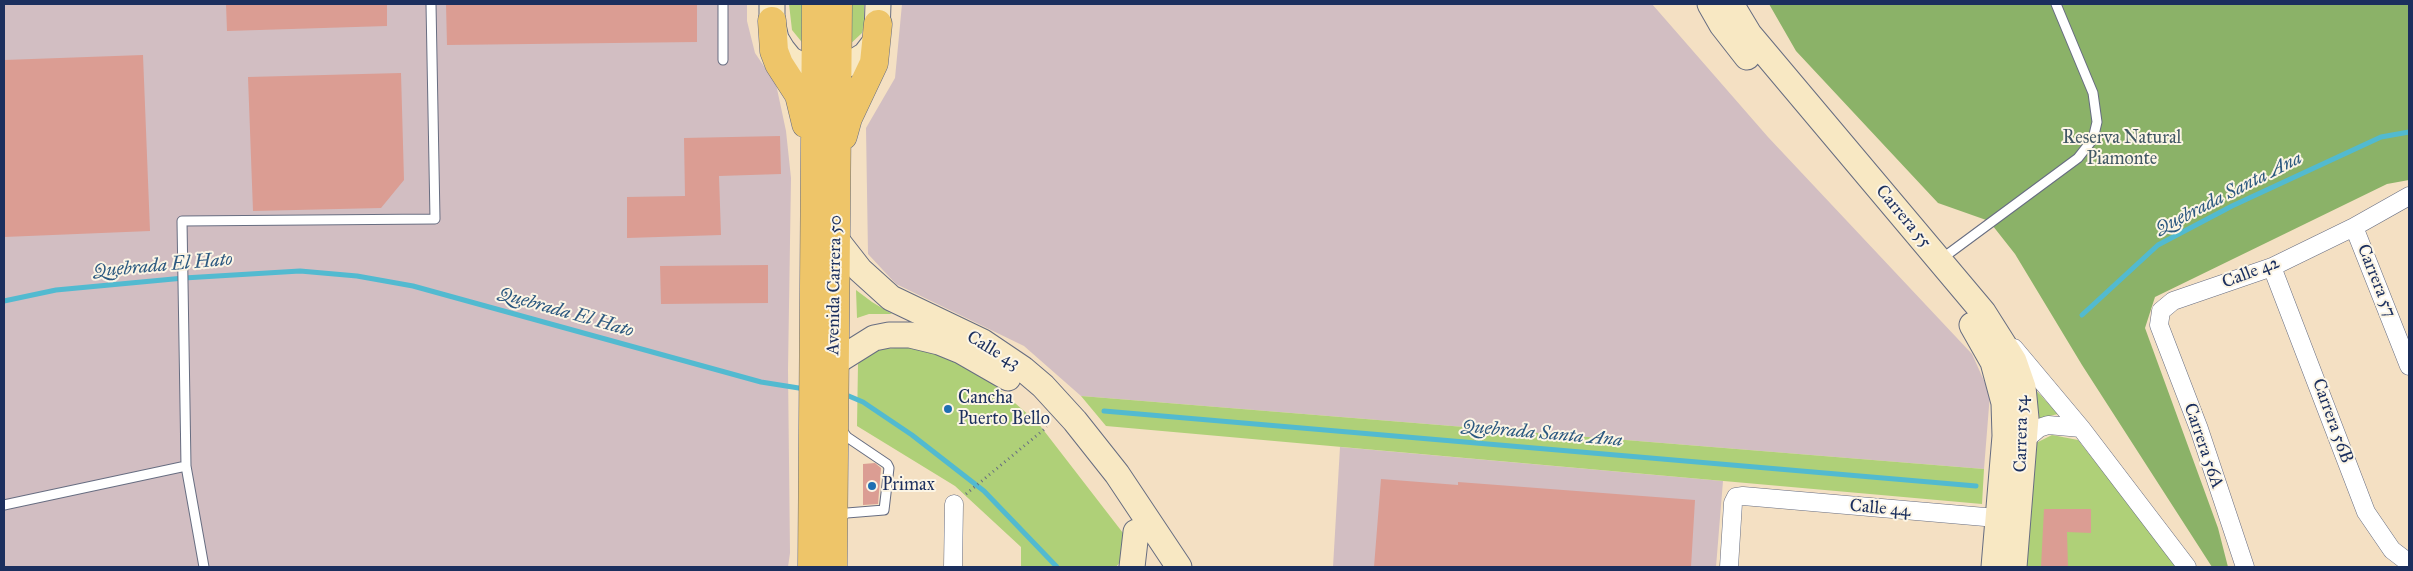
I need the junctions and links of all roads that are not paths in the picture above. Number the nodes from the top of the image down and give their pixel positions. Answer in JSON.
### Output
{"nodes":[{"id":1,"x":432,"y":4,"type":"edge"},
{"id":2,"x":723,"y":4,"type":"edge"},
{"id":3,"x":816,"y":4,"type":"edge"},
{"id":4,"x":838,"y":4,"type":"edge"},
{"id":5,"x":1695,"y":4,"type":"edge"},
{"id":6,"x":1710,"y":4,"type":"edge"},
{"id":7,"x":2056,"y":4,"type":"edge"},
{"id":8,"x":772,"y":12,"type":"edge"},
{"id":9,"x":878,"y":14,"type":"edge"},
{"id":10,"x":1726,"y":14,"type":"edge"},
{"id":11,"x":723,"y":60,"type":"dead end"},
{"id":12,"x":826,"y":67,"type":"junction"},
{"id":13,"x":825,"y":175,"type":"junction"},
{"id":14,"x":2409,"y":196,"type":"edge"},
{"id":15,"x":2354,"y":227,"type":"junction"},
{"id":16,"x":835,"y":238,"type":"junction"},
{"id":17,"x":1940,"y":260,"type":"junction"},
{"id":18,"x":2272,"y":267,"type":"junction"},
{"id":19,"x":1981,"y":322,"type":"junction"},
{"id":20,"x":2159,"y":326,"type":"joint"},
{"id":21,"x":2409,"y":366,"type":"edge"},
{"id":22,"x":827,"y":369,"type":"junction"},
{"id":23,"x":823,"y":420,"type":"junction"},
{"id":24,"x":2081,"y":428,"type":"junction"},
{"id":25,"x":2025,"y":440,"type":"junction"},
{"id":26,"x":186,"y":466,"type":"junction"},
{"id":27,"x":959,"y":500,"type":"road end"},
{"id":28,"x":4,"y":505,"type":"edge"},
{"id":29,"x":2008,"y":519,"type":"junction"},
{"id":30,"x":833,"y":521,"type":"junction"},
{"id":31,"x":1136,"y":532,"type":"junction"},
{"id":32,"x":2409,"y":564,"type":"edge"},
{"id":33,"x":204,"y":567,"type":"edge"},
{"id":34,"x":812,"y":567,"type":"edge"},
{"id":35,"x":833,"y":567,"type":"edge"},
{"id":36,"x":953,"y":567,"type":"edge"},
{"id":37,"x":1132,"y":567,"type":"edge"},
{"id":38,"x":1160,"y":567,"type":"edge"},
{"id":39,"x":1179,"y":567,"type":"edge"},
{"id":40,"x":1729,"y":567,"type":"edge"},
{"id":41,"x":1994,"y":567,"type":"edge"},
{"id":42,"x":2014,"y":567,"type":"edge"},
{"id":43,"x":2187,"y":567,"type":"edge"},
{"id":44,"x":2244,"y":567,"type":"edge"}],
"edges":[{"from":1,"to":26,"type":"lane"},
{"from":2,"to":11,"type":"lane"},
{"from":3,"to":12,"type":"main road","name":"Avenida Carrera 50"},
{"from":4,"to":12,"type":"main road","name":"Avenida Carrera 50"},
{"from":5,"to":10,"type":"main road"},
{"from":6,"to":10,"type":"main road","name":"Carrera 55"},
{"from":7,"to":17,"type":"lane"},
{"from":8,"to":12,"type":"main road"},
{"from":8,"to":13,"type":"main road"},
{"from":9,"to":12,"type":"main road"},
{"from":9,"to":13,"type":"main road"},
{"from":10,"to":17,"type":"main road","name":"Carrera 55"},
{"from":10,"to":19,"type":"main road","name":"Carrera 55"},
{"from":12,"to":13,"type":"main road","name":"Avenida Carrera 50"},
{"from":13,"to":16,"type":"main road","name":"Avenida Carrera 50"},
{"from":13,"to":22,"type":"main road","name":"Avenida Carrera 50"},
{"from":14,"to":15,"type":"street","name":"Carrera 57"},
{"from":15,"to":18,"type":"street","name":"Calle 42"},
{"from":15,"to":21,"type":"street","name":"Carrera 57"},
{"from":16,"to":22,"type":"main road","name":"Avenida Carrera 50"},
{"from":16,"to":39,"type":"main road","name":"Calle 43"},
{"from":17,"to":19,"type":"main road","name":"Carrera 55"},
{"from":18,"to":20,"type":"street","name":"Calle 42"},
{"from":18,"to":32,"type":"street","name":"Carrera 56B"},
{"from":19,"to":24,"type":"street","name":"Carrera 55"},
{"from":19,"to":25,"type":"main road","name":"Carrera 54"},
{"from":19,"to":29,"type":"main road","name":"Carrera 54"},
{"from":20,"to":44,"type":"street","name":"Carrera 56A"},
{"from":22,"to":23,"type":"main road","name":"Avenida Carrera 50"},
{"from":22,"to":31,"type":"main road","name":"Calle 43"},
{"from":23,"to":30,"type":"main road","name":"Avenida Carrera 50"},
{"from":23,"to":30,"type":"lane"},
{"from":23,"to":34,"type":"main road","name":"Avenida Carrera 50"},
{"from":24,"to":25,"type":"street"},
{"from":24,"to":43,"type":"street","name":"Carrera 55"},
{"from":25,"to":29,"type":"main road","name":"Carrera 54"},
{"from":26,"to":28,"type":"lane"},
{"from":26,"to":33,"type":"lane"},
{"from":27,"to":36,"type":"street"},
{"from":29,"to":40,"type":"street","name":"Calle 44"},
{"from":29,"to":41,"type":"main road","name":"Carrera 54"},
{"from":29,"to":42,"type":"main road","name":"Carrera 54"},
{"from":30,"to":35,"type":"main road","name":"Avenida Carrera 50"},
{"from":31,"to":37,"type":"main road"},
{"from":31,"to":38,"type":"main road","name":"Calle 43"}]}
